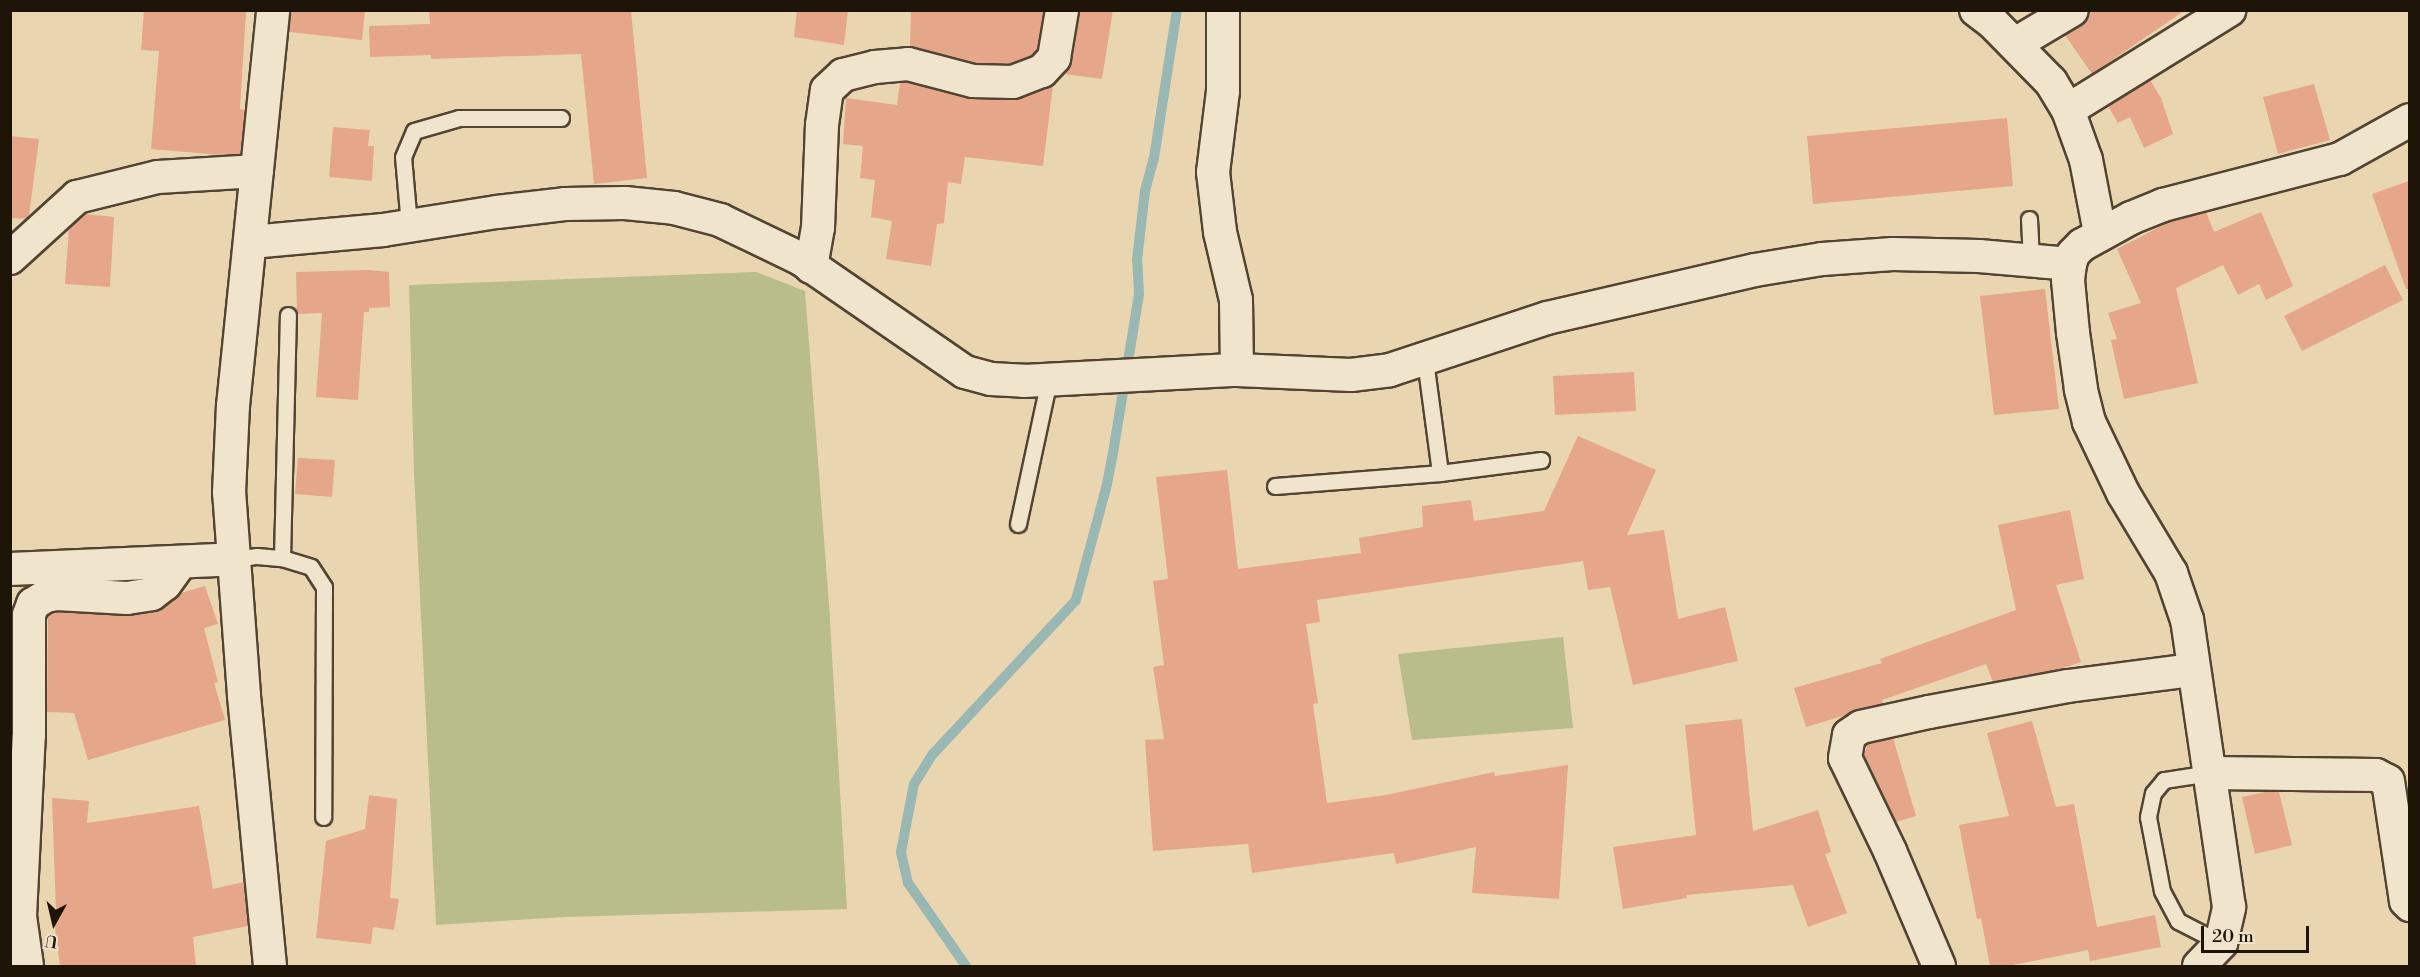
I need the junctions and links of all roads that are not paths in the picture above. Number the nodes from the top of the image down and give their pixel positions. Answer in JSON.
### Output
{"nodes":[{"id":1,"x":273,"y":10,"type":"edge"},
{"id":2,"x":1062,"y":10,"type":"edge"},
{"id":3,"x":1223,"y":10,"type":"edge"},
{"id":4,"x":1976,"y":10,"type":"edge"},
{"id":5,"x":2073,"y":10,"type":"edge"},
{"id":6,"x":2229,"y":10,"type":"edge"},
{"id":7,"x":2015,"y":44,"type":"junction"},
{"id":8,"x":2068,"y":110,"type":"junction"},
{"id":9,"x":561,"y":118,"type":"dead end"},
{"id":10,"x":2409,"y":120,"type":"edge"},
{"id":11,"x":256,"y":171,"type":"junction"},
{"id":12,"x":2029,"y":219,"type":"dead end"},
{"id":13,"x":409,"y":225,"type":"junction"},
{"id":14,"x":2100,"y":233,"type":"junction"},
{"id":15,"x":251,"y":242,"type":"junction"},
{"id":16,"x":10,"y":258,"type":"edge"},
{"id":17,"x":2031,"y":260,"type":"junction"},
{"id":18,"x":2070,"y":264,"type":"junction"},
{"id":19,"x":812,"y":267,"type":"junction"},
{"id":20,"x":288,"y":315,"type":"dead end"},
{"id":21,"x":1425,"y":360,"type":"junction"},
{"id":22,"x":1237,"y":370,"type":"junction"},
{"id":23,"x":1049,"y":380,"type":"junction"},
{"id":24,"x":1540,"y":460,"type":"dead end"},
{"id":25,"x":1440,"y":473,"type":"junction"},
{"id":26,"x":1275,"y":486,"type":"dead end"},
{"id":27,"x":1018,"y":524,"type":"dead end"},
{"id":28,"x":282,"y":558,"type":"junction"},
{"id":29,"x":235,"y":559,"type":"junction"},
{"id":30,"x":181,"y":562,"type":"junction"},
{"id":31,"x":10,"y":569,"type":"edge"},
{"id":32,"x":2193,"y":670,"type":"junction"},
{"id":33,"x":2210,"y":773,"type":"junction"},
{"id":34,"x":323,"y":818,"type":"dead end"},
{"id":35,"x":2409,"y":904,"type":"edge"},
{"id":36,"x":2221,"y":943,"type":"junction"},
{"id":37,"x":27,"y":966,"type":"edge"},
{"id":38,"x":270,"y":966,"type":"edge"},
{"id":39,"x":1939,"y":966,"type":"edge"},
{"id":40,"x":2199,"y":966,"type":"edge"}],
"edges":[{"from":1,"to":11,"type":"street"},
{"from":2,"to":19,"type":"street"},
{"from":3,"to":22,"type":"street"},
{"from":4,"to":7,"type":"street"},
{"from":5,"to":7,"type":"street"},
{"from":6,"to":8,"type":"street"},
{"from":7,"to":8,"type":"street"},
{"from":8,"to":14,"type":"street"},
{"from":9,"to":13,"type":"lane"},
{"from":10,"to":14,"type":"street"},
{"from":11,"to":15,"type":"street"},
{"from":11,"to":16,"type":"street"},
{"from":12,"to":17,"type":"lane"},
{"from":13,"to":15,"type":"street"},
{"from":13,"to":19,"type":"street"},
{"from":14,"to":18,"type":"street"},
{"from":15,"to":29,"type":"street"},
{"from":17,"to":18,"type":"street"},
{"from":17,"to":21,"type":"street"},
{"from":18,"to":32,"type":"street"},
{"from":19,"to":23,"type":"street"},
{"from":20,"to":28,"type":"lane"},
{"from":21,"to":22,"type":"street"},
{"from":21,"to":25,"type":"lane"},
{"from":22,"to":23,"type":"street"},
{"from":23,"to":27,"type":"lane"},
{"from":24,"to":25,"type":"lane"},
{"from":25,"to":26,"type":"lane"},
{"from":28,"to":29,"type":"lane"},
{"from":28,"to":34,"type":"lane"},
{"from":29,"to":30,"type":"street"},
{"from":29,"to":38,"type":"street"},
{"from":30,"to":31,"type":"street"},
{"from":30,"to":37,"type":"street"},
{"from":32,"to":33,"type":"street"},
{"from":32,"to":39,"type":"street"},
{"from":33,"to":35,"type":"street"},
{"from":33,"to":36,"type":"street"},
{"from":33,"to":36,"type":"lane"},
{"from":36,"to":40,"type":"street"}]}
